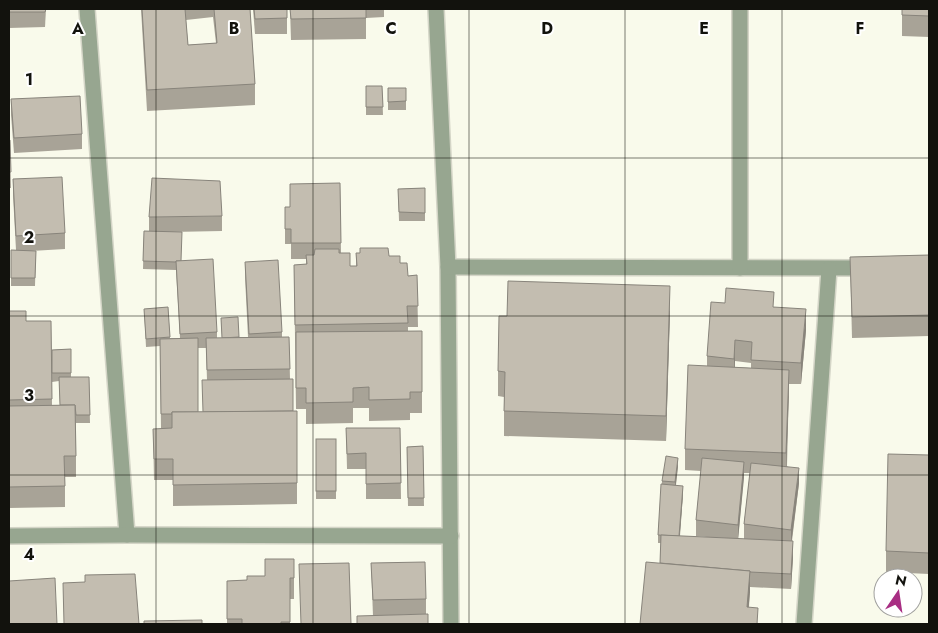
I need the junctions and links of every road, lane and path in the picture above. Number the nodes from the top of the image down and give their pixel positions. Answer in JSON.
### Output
{"nodes":[{"id":1,"x":87,"y":9,"type":"edge"},
{"id":2,"x":436,"y":9,"type":"edge"},
{"id":3,"x":740,"y":9,"type":"edge"},
{"id":4,"x":448,"y":267,"type":"junction"},
{"id":5,"x":740,"y":268,"type":"junction"},
{"id":6,"x":884,"y":268,"type":"edge"},
{"id":7,"x":829,"y":269,"type":"junction"},
{"id":8,"x":127,"y":535,"type":"junction"},
{"id":9,"x":9,"y":536,"type":"edge"},
{"id":10,"x":451,"y":536,"type":"junction"},
{"id":11,"x":451,"y":624,"type":"edge"},
{"id":12,"x":804,"y":624,"type":"edge"}],
"edges":[{"from":1,"to":8,"type":"street"},
{"from":2,"to":4,"type":"street"},
{"from":3,"to":5,"type":"street"},
{"from":4,"to":5,"type":"street"},
{"from":4,"to":10,"type":"street"},
{"from":5,"to":7,"type":"street"},
{"from":6,"to":7,"type":"street"},
{"from":7,"to":12,"type":"street"},
{"from":8,"to":9,"type":"street"},
{"from":8,"to":10,"type":"street"},
{"from":10,"to":11,"type":"street"}]}
